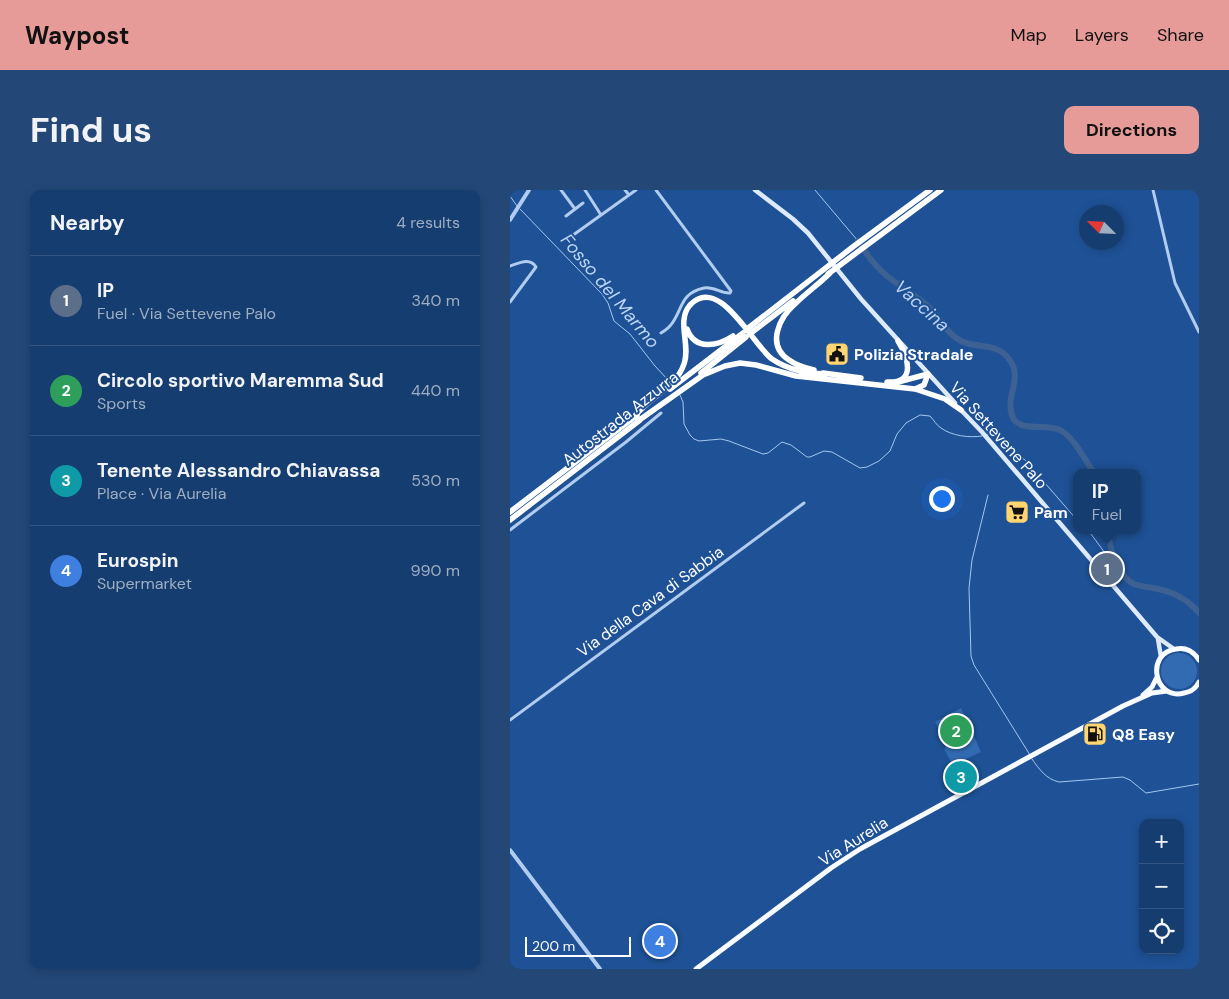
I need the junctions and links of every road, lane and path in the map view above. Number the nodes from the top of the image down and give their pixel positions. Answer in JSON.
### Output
{"nodes":[{"id":1,"x":530,"y":190,"type":"edge"},
{"id":2,"x":561,"y":190,"type":"edge"},
{"id":3,"x":584,"y":190,"type":"edge"},
{"id":4,"x":625,"y":190,"type":"edge"},
{"id":5,"x":636,"y":190,"type":"edge"},
{"id":6,"x":656,"y":190,"type":"edge"},
{"id":7,"x":755,"y":190,"type":"edge"},
{"id":8,"x":930,"y":190,"type":"edge"},
{"id":9,"x":941,"y":190,"type":"edge"},
{"id":10,"x":1153,"y":190,"type":"edge"},
{"id":11,"x":629,"y":195,"type":"junction"},
{"id":12,"x":583,"y":203,"type":"dead end"},
{"id":13,"x":575,"y":209,"type":"junction"},
{"id":14,"x":602,"y":215,"type":"junction"},
{"id":15,"x":566,"y":216,"type":"dead end"},
{"id":16,"x":510,"y":220,"type":"edge"},
{"id":17,"x":569,"y":238,"type":"dead end"},
{"id":18,"x":865,"y":242,"type":"junction"},
{"id":19,"x":857,"y":248,"type":"junction"},
{"id":20,"x":510,"y":266,"type":"edge"},
{"id":21,"x":830,"y":273,"type":"junction"},
{"id":22,"x":510,"y":302,"type":"edge"},
{"id":23,"x":746,"y":332,"type":"junction"},
{"id":24,"x":1199,"y":332,"type":"edge"},
{"id":25,"x":661,"y":333,"type":"dead end"},
{"id":26,"x":898,"y":342,"type":"junction"},
{"id":27,"x":826,"y":374,"type":"junction"},
{"id":28,"x":928,"y":374,"type":"junction"},
{"id":29,"x":818,"y":378,"type":"junction"},
{"id":30,"x":893,"y":382,"type":"junction"},
{"id":31,"x":675,"y":388,"type":"junction"},
{"id":32,"x":915,"y":389,"type":"junction"},
{"id":33,"x":961,"y":410,"type":"junction"},
{"id":34,"x":661,"y":412,"type":"dead end"},
{"id":35,"x":637,"y":419,"type":"junction"},
{"id":36,"x":804,"y":503,"type":"dead end"},
{"id":37,"x":510,"y":512,"type":"edge"},
{"id":38,"x":510,"y":520,"type":"edge"},
{"id":39,"x":510,"y":530,"type":"edge"},
{"id":40,"x":1157,"y":638,"type":"junction"},
{"id":41,"x":1174,"y":649,"type":"junction"},
{"id":42,"x":1196,"y":655,"type":"edge"},
{"id":43,"x":1161,"y":656,"type":"junction"},
{"id":44,"x":1199,"y":660,"type":"edge"},
{"id":45,"x":1157,"y":677,"type":"junction"},
{"id":46,"x":1198,"y":684,"type":"edge"},
{"id":47,"x":1167,"y":691,"type":"junction"},
{"id":48,"x":1139,"y":698,"type":"junction"},
{"id":49,"x":510,"y":720,"type":"edge"},
{"id":50,"x":510,"y":850,"type":"edge"},
{"id":51,"x":600,"y":969,"type":"edge"},
{"id":52,"x":696,"y":969,"type":"edge"}],
"edges":[{"from":1,"to":16,"type":"street"},
{"from":2,"to":13,"type":"street"},
{"from":3,"to":14,"type":"street"},
{"from":4,"to":11,"type":"street"},
{"from":5,"to":11,"type":"street"},
{"from":6,"to":25,"type":"street"},
{"from":7,"to":26,"type":"main road","name":"Via Settevene Palo"},
{"from":8,"to":18,"type":"highway","name":"Autostrada Azzurra"},
{"from":9,"to":18,"type":"highway","name":"Autostrada Azzurra"},
{"from":10,"to":24,"type":"street"},
{"from":11,"to":14,"type":"street"},
{"from":12,"to":13,"type":"street"},
{"from":13,"to":15,"type":"street"},
{"from":14,"to":17,"type":"street"},
{"from":18,"to":19,"type":"highway","name":"Autostrada Azzurra"},
{"from":19,"to":21,"type":"highway","name":"Autostrada Azzurra"},
{"from":19,"to":23,"type":"highway","name":"Autostrada Azzurra"},
{"from":20,"to":22,"type":"street"},
{"from":21,"to":23,"type":"highway","name":"Autostrada Azzurra"},
{"from":21,"to":27,"type":"highway"},
{"from":23,"to":23,"type":"highway"},
{"from":23,"to":27,"type":"highway"},
{"from":23,"to":29,"type":"highway"},
{"from":23,"to":31,"type":"highway","name":"Autostrada Azzurra"},
{"from":23,"to":31,"type":"highway"},
{"from":26,"to":28,"type":"main road","name":"Via Settevene Palo"},
{"from":26,"to":30,"type":"highway"},
{"from":27,"to":30,"type":"highway"},
{"from":28,"to":30,"type":"highway"},
{"from":28,"to":32,"type":"highway"},
{"from":28,"to":33,"type":"main road","name":"Via Settevene Palo"},
{"from":29,"to":31,"type":"highway"},
{"from":29,"to":32,"type":"highway"},
{"from":31,"to":35,"type":"highway"},
{"from":31,"to":35,"type":"highway"},
{"from":32,"to":33,"type":"highway"},
{"from":33,"to":40,"type":"main road","name":"Via Settevene Palo"},
{"from":34,"to":39,"type":"street"},
{"from":35,"to":37,"type":"highway","name":"Autostrada Azzurra"},
{"from":35,"to":38,"type":"highway","name":"Autostrada Azzurra"},
{"from":36,"to":49,"type":"street","name":"Via della Cava di Sabbia"},
{"from":40,"to":41,"type":"main road","name":"Via Settevene Palo"},
{"from":40,"to":43,"type":"main road","name":"Via Settevene Palo"},
{"from":41,"to":42,"type":"main road"},
{"from":41,"to":43,"type":"main road"},
{"from":42,"to":44,"type":"main road"},
{"from":43,"to":45,"type":"main road"},
{"from":45,"to":47,"type":"main road"},
{"from":45,"to":48,"type":"main road","name":"Via Aurelia"},
{"from":46,"to":47,"type":"main road","name":"Via Aurelia"},
{"from":47,"to":48,"type":"main road","name":"Via Aurelia"},
{"from":48,"to":52,"type":"main road","name":"Via Aurelia"},
{"from":50,"to":51,"type":"street"}]}
